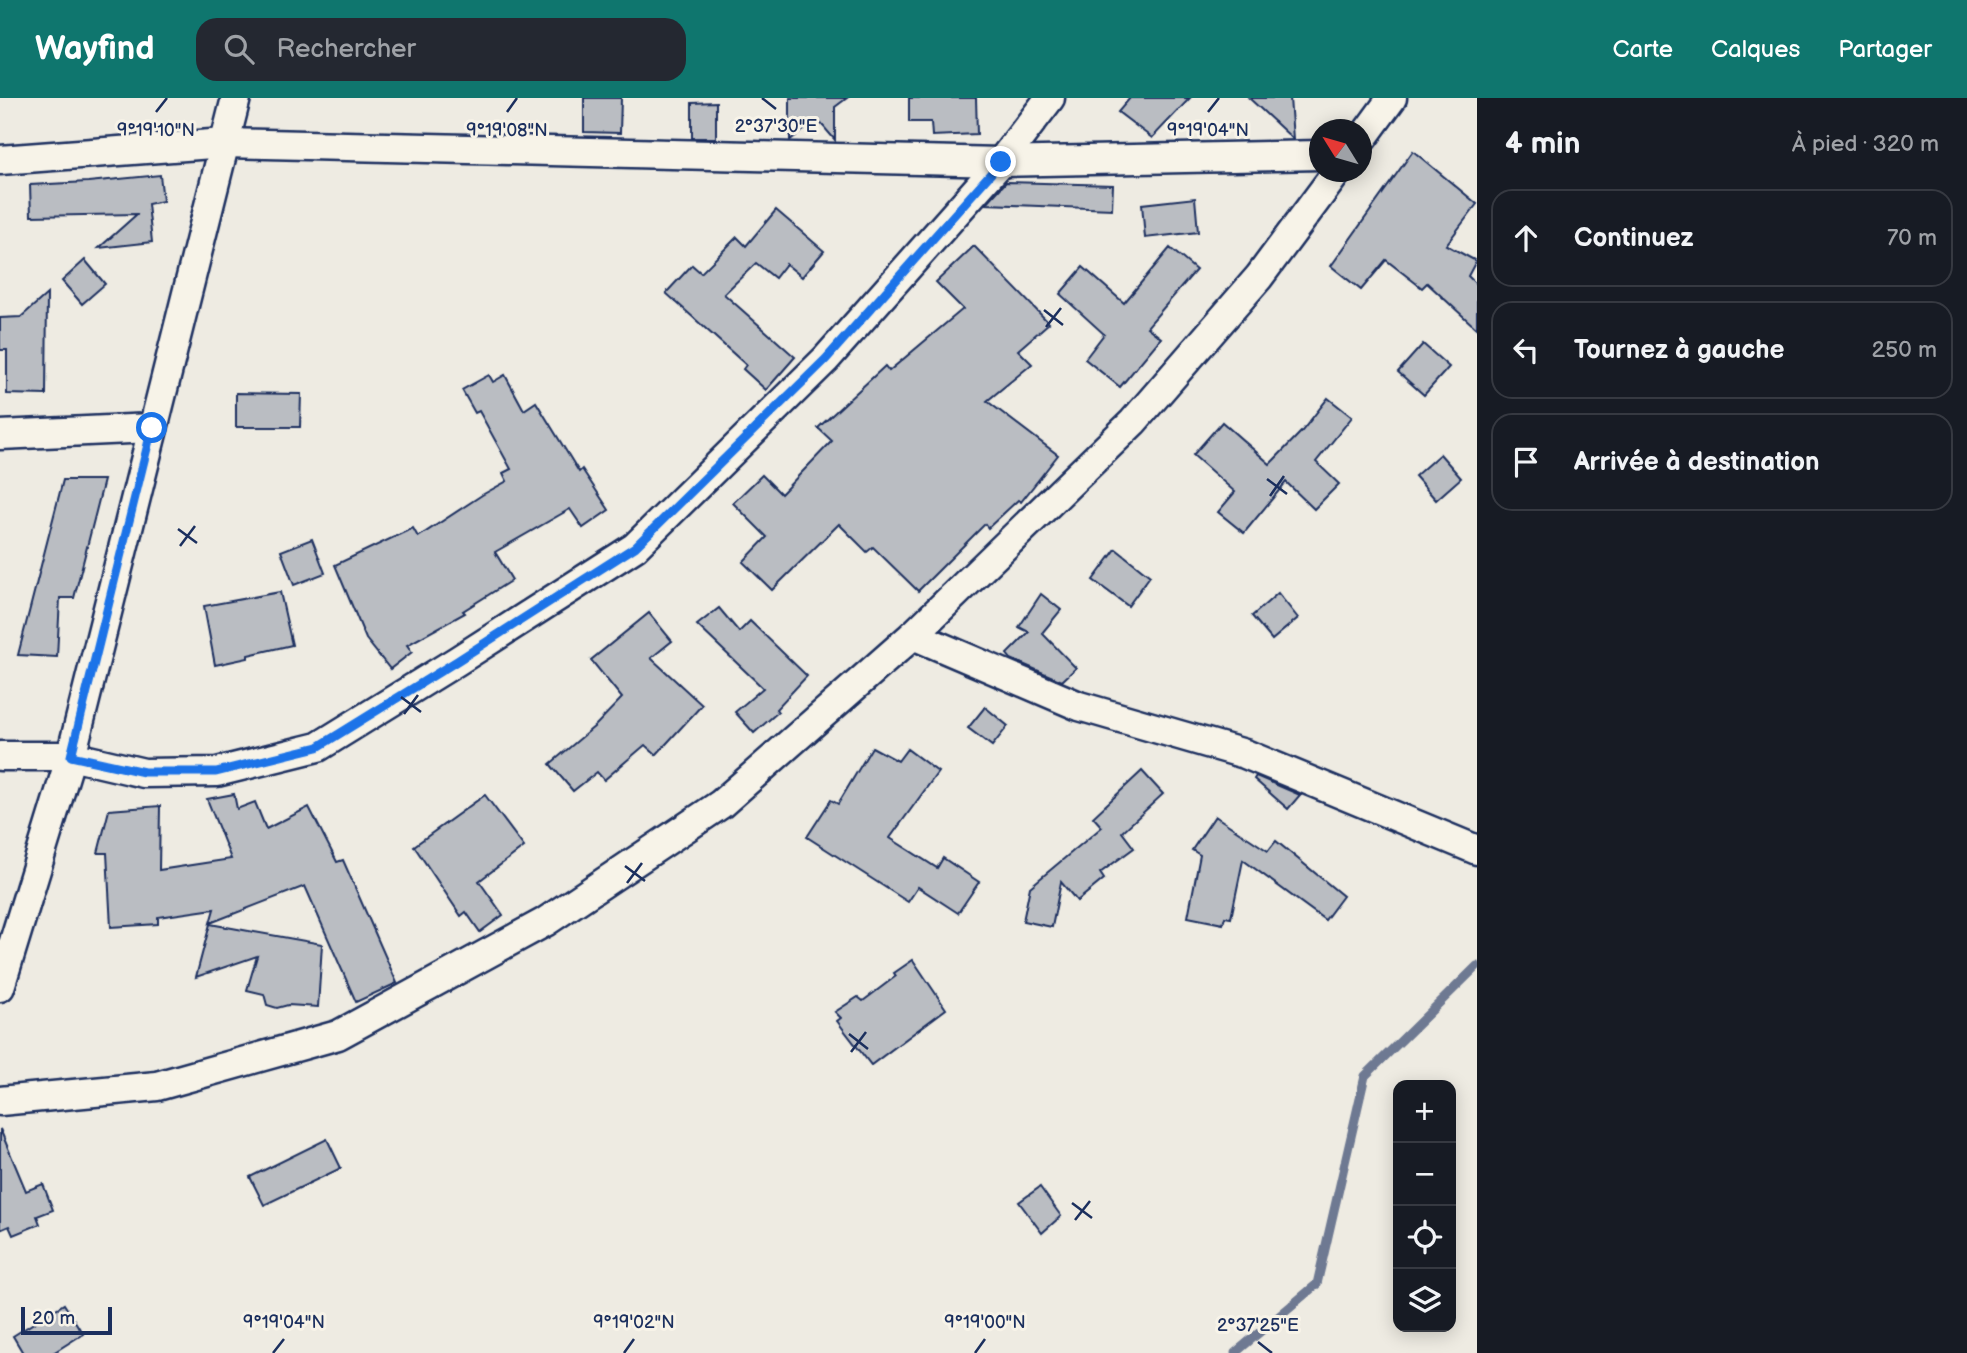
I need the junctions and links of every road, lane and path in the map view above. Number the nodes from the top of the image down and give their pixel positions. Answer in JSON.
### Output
{"nodes":[{"id":1,"x":236,"y":98,"type":"edge"},
{"id":2,"x":1050,"y":98,"type":"edge"},
{"id":3,"x":1392,"y":98,"type":"edge"},
{"id":4,"x":1372,"y":125,"type":"edge"},
{"id":5,"x":225,"y":143,"type":"junction"},
{"id":6,"x":1309,"y":155,"type":"edge"},
{"id":7,"x":0,"y":160,"type":"edge"},
{"id":8,"x":1001,"y":162,"type":"junction"},
{"id":9,"x":1330,"y":182,"type":"edge"},
{"id":10,"x":152,"y":428,"type":"junction"},
{"id":11,"x":0,"y":435,"type":"edge"},
{"id":12,"x":914,"y":635,"type":"junction"},
{"id":13,"x":0,"y":756,"type":"edge"},
{"id":14,"x":71,"y":756,"type":"junction"},
{"id":15,"x":1477,"y":850,"type":"edge"},
{"id":16,"x":0,"y":987,"type":"edge"},
{"id":17,"x":0,"y":1101,"type":"edge"}],
"edges":[{"from":1,"to":5,"type":"street"},
{"from":2,"to":8,"type":"street"},
{"from":3,"to":4,"type":"street"},
{"from":5,"to":7,"type":"street"},
{"from":5,"to":8,"type":"street"},
{"from":5,"to":10,"type":"street"},
{"from":6,"to":8,"type":"street"},
{"from":8,"to":14,"type":"street"},
{"from":9,"to":12,"type":"street"},
{"from":10,"to":11,"type":"street"},
{"from":10,"to":14,"type":"street"},
{"from":12,"to":15,"type":"street"},
{"from":12,"to":17,"type":"street"},
{"from":13,"to":14,"type":"street"},
{"from":14,"to":16,"type":"street"}]}
